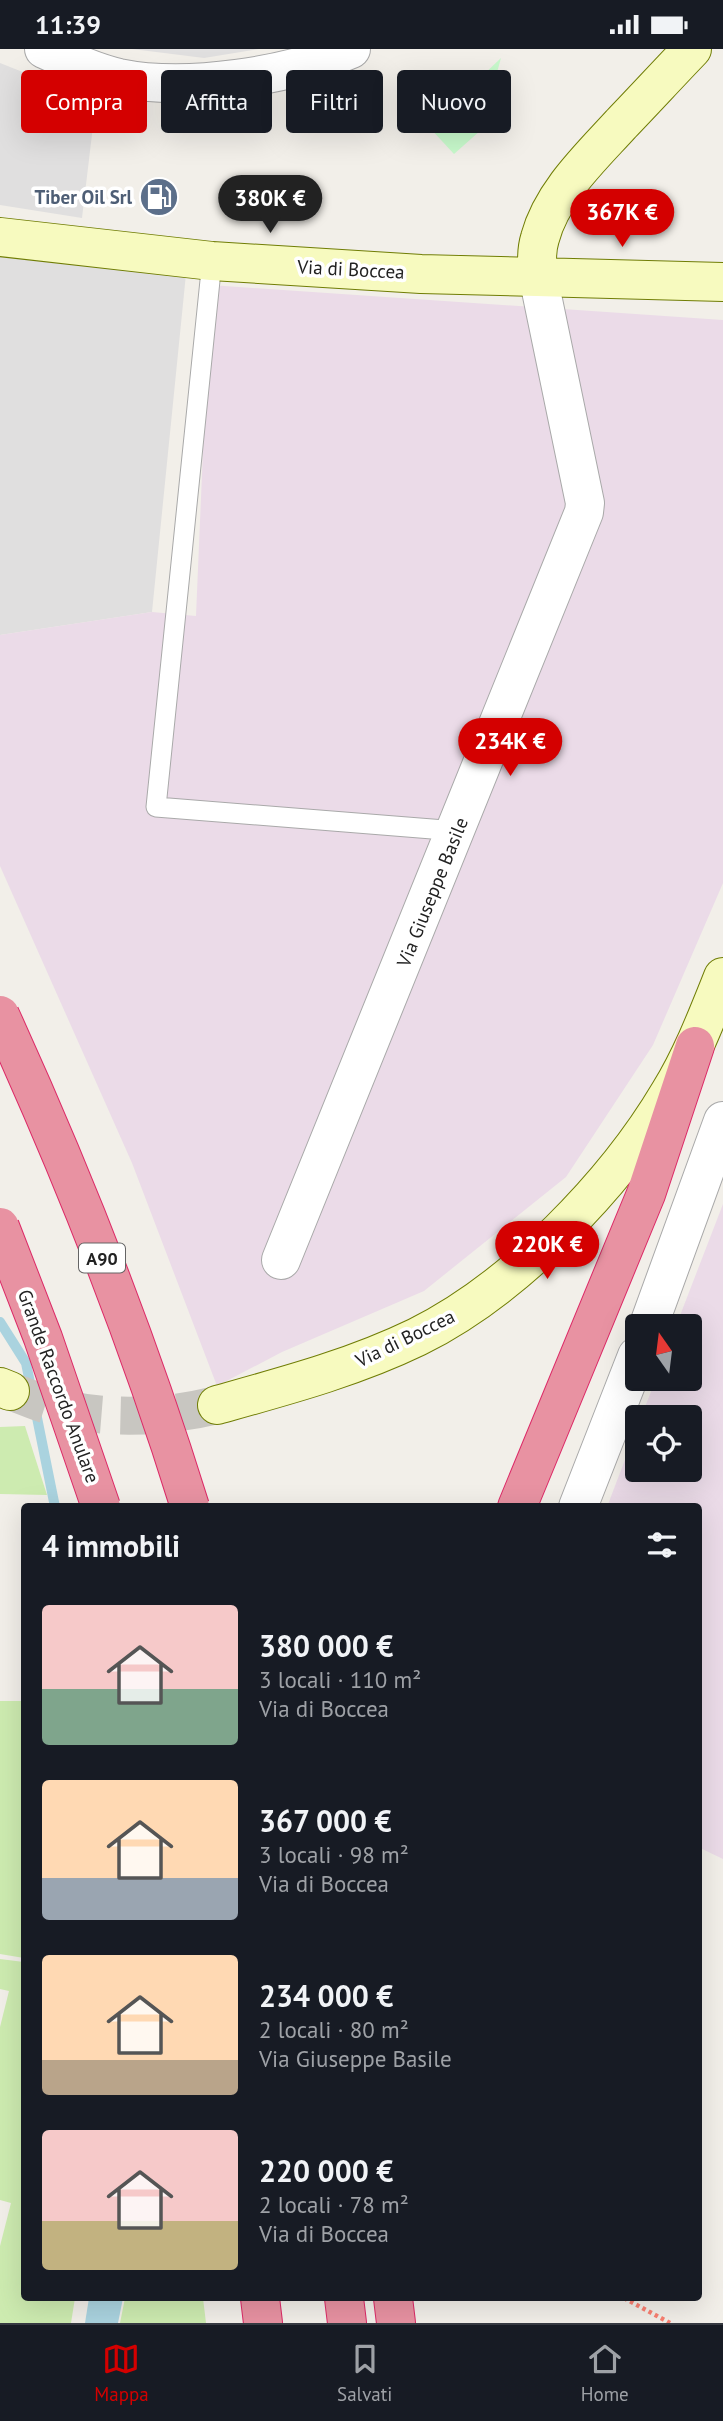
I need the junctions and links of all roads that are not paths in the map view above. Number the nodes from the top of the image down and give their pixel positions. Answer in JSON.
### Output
{"nodes":[{"id":1,"x":44,"y":49,"type":"edge"},
{"id":2,"x":351,"y":49,"type":"edge"},
{"id":3,"x":692,"y":49,"type":"edge"},
{"id":4,"x":0,"y":237,"type":"edge"},
{"id":5,"x":212,"y":261,"type":"junction"},
{"id":6,"x":538,"y":276,"type":"junction"},
{"id":7,"x":716,"y":284,"type":"edge"},
{"id":8,"x":457,"y":831,"type":"junction"},
{"id":9,"x":723,"y":977,"type":"edge"},
{"id":10,"x":0,"y":1015,"type":"edge"},
{"id":11,"x":695,"y":1047,"type":"junction"},
{"id":12,"x":723,"y":1121,"type":"edge"},
{"id":13,"x":0,"y":1227,"type":"edge"},
{"id":14,"x":281,"y":1260,"type":"dead end"},
{"id":15,"x":653,"y":1314,"type":"edge"},
{"id":16,"x":625,"y":1387,"type":"edge"},
{"id":17,"x":217,"y":1405,"type":"tunnel mouth"},
{"id":18,"x":100,"y":1503,"type":"edge"},
{"id":19,"x":189,"y":1503,"type":"edge"},
{"id":20,"x":519,"y":1503,"type":"edge"},
{"id":21,"x":580,"y":1503,"type":"edge"},
{"id":22,"x":260,"y":2301,"type":"edge"},
{"id":23,"x":344,"y":2301,"type":"edge"},
{"id":24,"x":393,"y":2301,"type":"edge"},
{"id":25,"x":263,"y":2323,"type":"edge"},
{"id":26,"x":347,"y":2323,"type":"edge"},
{"id":27,"x":396,"y":2323,"type":"edge"}],
"edges":[{"from":1,"to":2,"type":"street"},
{"from":3,"to":6,"type":"main road"},
{"from":4,"to":5,"type":"main road","name":"Via di Boccea"},
{"from":5,"to":6,"type":"main road","name":"Via di Boccea"},
{"from":5,"to":8,"type":"lane"},
{"from":6,"to":7,"type":"main road","name":"Via di Boccea"},
{"from":6,"to":8,"type":"street","name":"Via Giuseppe Basile"},
{"from":8,"to":14,"type":"street","name":"Via Giuseppe Basile"},
{"from":9,"to":11,"type":"main road","name":"Via di Boccea"},
{"from":10,"to":19,"type":"highway","number":"A90","bridge":true},
{"from":11,"to":17,"type":"main road","name":"Via di Boccea"},
{"from":11,"to":20,"type":"highway"},
{"from":12,"to":15,"type":"street"},
{"from":13,"to":18,"type":"highway","name":"Grande Raccordo Anulare","bridge":true},
{"from":16,"to":21,"type":"street"},
{"from":22,"to":25,"type":"highway"},
{"from":23,"to":26,"type":"highway"},
{"from":24,"to":27,"type":"highway"}]}
